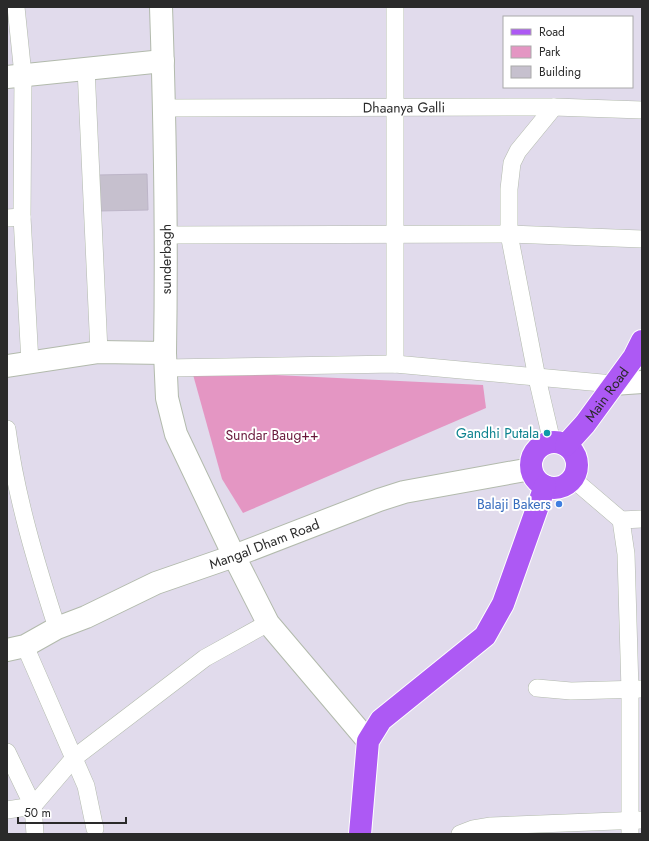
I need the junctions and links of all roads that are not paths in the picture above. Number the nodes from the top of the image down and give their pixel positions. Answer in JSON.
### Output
{"nodes":[{"id":1,"x":16,"y":7,"type":"edge"},
{"id":2,"x":161,"y":7,"type":"edge"},
{"id":3,"x":395,"y":7,"type":"edge"},
{"id":4,"x":163,"y":61,"type":"junction"},
{"id":5,"x":86,"y":68,"type":"junction"},
{"id":6,"x":15,"y":76,"type":"edge"},
{"id":7,"x":396,"y":107,"type":"junction"},
{"id":8,"x":554,"y":107,"type":"junction"},
{"id":9,"x":165,"y":108,"type":"junction"},
{"id":10,"x":642,"y":110,"type":"edge"},
{"id":11,"x":15,"y":217,"type":"edge"},
{"id":12,"x":394,"y":234,"type":"junction"},
{"id":13,"x":509,"y":234,"type":"junction"},
{"id":14,"x":167,"y":235,"type":"junction"},
{"id":15,"x":642,"y":239,"type":"edge"},
{"id":16,"x":642,"y":341,"type":"edge"},
{"id":17,"x":99,"y":352,"type":"junction"},
{"id":18,"x":165,"y":360,"type":"junction"},
{"id":19,"x":30,"y":362,"type":"junction"},
{"id":20,"x":395,"y":364,"type":"junction"},
{"id":21,"x":7,"y":366,"type":"edge"},
{"id":22,"x":537,"y":378,"type":"junction"},
{"id":23,"x":642,"y":382,"type":"edge"},
{"id":24,"x":613,"y":384,"type":"junction"},
{"id":25,"x":7,"y":429,"type":"edge"},
{"id":26,"x":559,"y":444,"type":"junction"},
{"id":27,"x":531,"y":469,"type":"junction"},
{"id":28,"x":10,"y":474,"type":"edge"},
{"id":29,"x":573,"y":479,"type":"junction"},
{"id":30,"x":545,"y":486,"type":"junction"},
{"id":31,"x":642,"y":519,"type":"edge"},
{"id":32,"x":621,"y":520,"type":"junction"},
{"id":33,"x":234,"y":556,"type":"junction"},
{"id":34,"x":268,"y":623,"type":"junction"},
{"id":35,"x":57,"y":628,"type":"junction"},
{"id":36,"x":16,"y":648,"type":"edge"},
{"id":37,"x":537,"y":688,"type":"dead end"},
{"id":38,"x":636,"y":690,"type":"edge"},
{"id":39,"x":368,"y":741,"type":"junction"},
{"id":40,"x":7,"y":752,"type":"edge"},
{"id":41,"x":74,"y":758,"type":"junction"},
{"id":42,"x":33,"y":806,"type":"junction"},
{"id":43,"x":7,"y":810,"type":"edge"},
{"id":44,"x":634,"y":825,"type":"edge"},
{"id":45,"x":95,"y":829,"type":"dead end"},
{"id":46,"x":491,"y":830,"type":"edge"},
{"id":47,"x":35,"y":834,"type":"edge"},
{"id":48,"x":360,"y":834,"type":"edge"},
{"id":49,"x":460,"y":834,"type":"edge"}],
"edges":[{"from":1,"to":6,"type":"street"},
{"from":2,"to":4,"type":"main road","name":"sunderbagh"},
{"from":3,"to":7,"type":"street"},
{"from":4,"to":5,"type":"main road"},
{"from":4,"to":9,"type":"main road","name":"sunderbagh"},
{"from":5,"to":6,"type":"main road"},
{"from":5,"to":17,"type":"street"},
{"from":6,"to":11,"type":"street"},
{"from":7,"to":8,"type":"street","name":"Dhaanya Galli"},
{"from":7,"to":9,"type":"street","name":"Dhaanya Galli"},
{"from":7,"to":12,"type":"street"},
{"from":8,"to":10,"type":"street","name":"Dhaanya Galli"},
{"from":8,"to":13,"type":"street"},
{"from":9,"to":14,"type":"main road","name":"sunderbagh"},
{"from":11,"to":19,"type":"street"},
{"from":12,"to":13,"type":"street"},
{"from":12,"to":14,"type":"street"},
{"from":12,"to":20,"type":"street"},
{"from":13,"to":15,"type":"street"},
{"from":13,"to":22,"type":"street"},
{"from":14,"to":18,"type":"main road","name":"sunderbagh"},
{"from":16,"to":24,"type":"main road","name":"Main Road"},
{"from":17,"to":18,"type":"main road"},
{"from":17,"to":19,"type":"main road"},
{"from":18,"to":20,"type":"street"},
{"from":18,"to":33,"type":"main road","name":"sunderbagh"},
{"from":19,"to":21,"type":"main road"},
{"from":20,"to":22,"type":"street"},
{"from":22,"to":24,"type":"street"},
{"from":22,"to":26,"type":"street"},
{"from":23,"to":24,"type":"main road"},
{"from":24,"to":26,"type":"main road","name":"Main Road"},
{"from":25,"to":28,"type":"street"},
{"from":26,"to":27,"type":"main road"},
{"from":26,"to":29,"type":"main road"},
{"from":27,"to":30,"type":"main road"},
{"from":27,"to":33,"type":"main road","name":"Mangal Dham Road"},
{"from":28,"to":35,"type":"street"},
{"from":29,"to":30,"type":"main road"},
{"from":29,"to":32,"type":"street"},
{"from":30,"to":39,"type":"main road"},
{"from":31,"to":32,"type":"street"},
{"from":32,"to":38,"type":"street"},
{"from":33,"to":34,"type":"main road","name":"sunderbagh"},
{"from":33,"to":35,"type":"main road","name":"Mangal Dham Road"},
{"from":34,"to":39,"type":"main road","name":"sunderbagh"},
{"from":34,"to":41,"type":"street"},
{"from":35,"to":36,"type":"main road","name":"Mangal Dham Road"},
{"from":36,"to":41,"type":"street"},
{"from":37,"to":38,"type":"street"},
{"from":38,"to":44,"type":"street"},
{"from":39,"to":48,"type":"main road"},
{"from":40,"to":42,"type":"street"},
{"from":41,"to":42,"type":"street"},
{"from":41,"to":45,"type":"street"},
{"from":42,"to":43,"type":"street"},
{"from":42,"to":47,"type":"street"},
{"from":44,"to":46,"type":"street"},
{"from":46,"to":49,"type":"street"}]}
